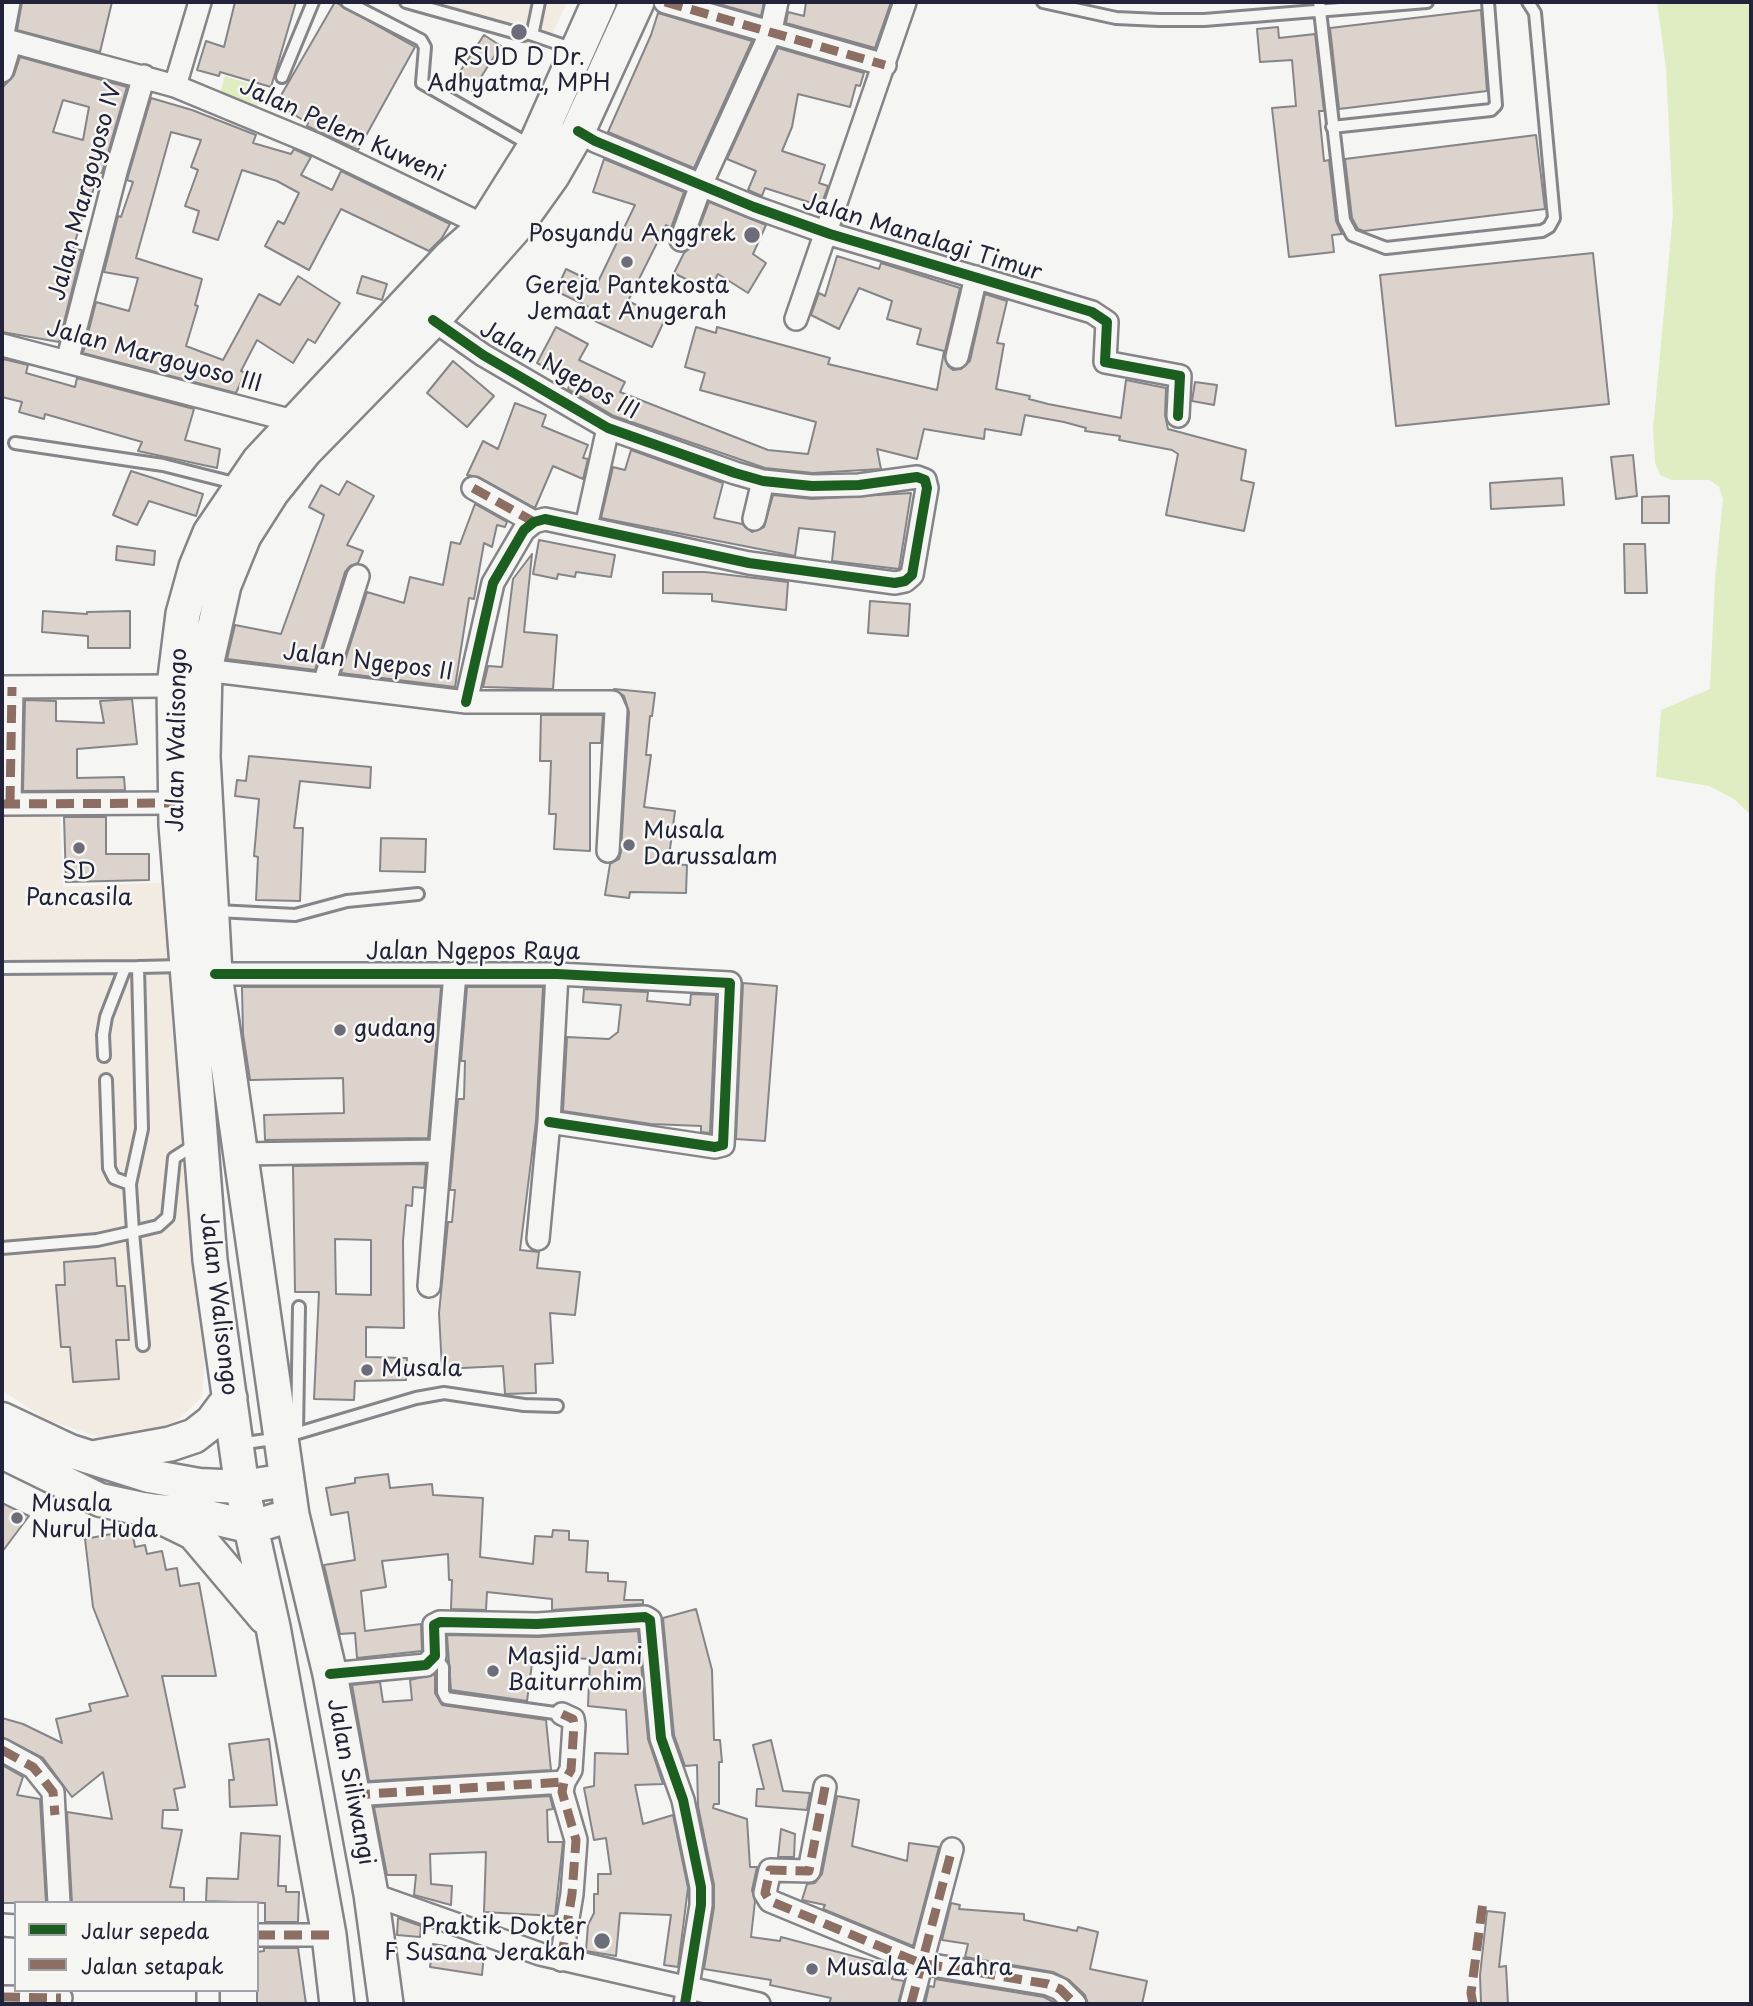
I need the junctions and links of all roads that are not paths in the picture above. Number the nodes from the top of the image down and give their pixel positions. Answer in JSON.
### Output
{"nodes":[{"id":1,"x":9,"y":2,"type":"edge"},
{"id":2,"x":200,"y":2,"type":"edge"},
{"id":3,"x":313,"y":2,"type":"edge"},
{"id":4,"x":347,"y":2,"type":"edge"},
{"id":5,"x":406,"y":2,"type":"edge"},
{"id":6,"x":539,"y":2,"type":"edge"},
{"id":7,"x":599,"y":2,"type":"edge"},
{"id":8,"x":637,"y":2,"type":"edge"},
{"id":9,"x":665,"y":2,"type":"edge"},
{"id":10,"x":777,"y":2,"type":"edge"},
{"id":11,"x":905,"y":2,"type":"edge"},
{"id":12,"x":1043,"y":2,"type":"edge"},
{"id":13,"x":1427,"y":2,"type":"edge"},
{"id":14,"x":1488,"y":2,"type":"edge"},
{"id":15,"x":1528,"y":2,"type":"edge"},
{"id":16,"x":1319,"y":6,"type":"edge"},
{"id":17,"x":530,"y":34,"type":"junction"},
{"id":18,"x":770,"y":34,"type":"junction"},
{"id":19,"x":5,"y":40,"type":"edge"},
{"id":20,"x":578,"y":50,"type":"junction"},
{"id":21,"x":885,"y":65,"type":"junction"},
{"id":22,"x":2,"y":71,"type":"edge"},
{"id":23,"x":144,"y":76,"type":"junction"},
{"id":24,"x":282,"y":77,"type":"dead end"},
{"id":25,"x":175,"y":86,"type":"junction"},
{"id":26,"x":1332,"y":127,"type":"junction"},
{"id":27,"x":578,"y":131,"type":"junction"},
{"id":28,"x":534,"y":148,"type":"junction"},
{"id":29,"x":701,"y":186,"type":"junction"},
{"id":30,"x":485,"y":226,"type":"junction"},
{"id":31,"x":824,"y":231,"type":"junction"},
{"id":32,"x":681,"y":240,"type":"dead end"},
{"id":33,"x":976,"y":277,"type":"junction"},
{"id":34,"x":796,"y":319,"type":"dead end"},
{"id":35,"x":433,"y":320,"type":"junction"},
{"id":36,"x":2,"y":345,"type":"edge"},
{"id":37,"x":957,"y":357,"type":"dead end"},
{"id":38,"x":67,"y":362,"type":"junction"},
{"id":39,"x":1178,"y":416,"type":"dead end"},
{"id":40,"x":293,"y":421,"type":"junction"},
{"id":41,"x":608,"y":428,"type":"junction"},
{"id":42,"x":15,"y":443,"type":"dead end"},
{"id":43,"x":763,"y":481,"type":"junction"},
{"id":44,"x":241,"y":484,"type":"junction"},
{"id":45,"x":473,"y":488,"type":"dead end"},
{"id":46,"x":754,"y":519,"type":"dead end"},
{"id":47,"x":534,"y":522,"type":"junction"},
{"id":48,"x":586,"y":527,"type":"junction"},
{"id":49,"x":358,"y":576,"type":"dead end"},
{"id":50,"x":205,"y":670,"type":"junction"},
{"id":51,"x":324,"y":684,"type":"junction"},
{"id":52,"x":174,"y":686,"type":"junction"},
{"id":53,"x":7,"y":687,"type":"edge"},
{"id":54,"x":466,"y":702,"type":"junction"},
{"id":55,"x":184,"y":794,"type":"junction"},
{"id":56,"x":6,"y":804,"type":"edge"},
{"id":57,"x":608,"y":851,"type":"dead end"},
{"id":58,"x":418,"y":894,"type":"dead end"},
{"id":59,"x":211,"y":911,"type":"junction"},
{"id":60,"x":138,"y":967,"type":"junction"},
{"id":61,"x":2,"y":968,"type":"edge"},
{"id":62,"x":125,"y":968,"type":"junction"},
{"id":63,"x":201,"y":970,"type":"junction"},
{"id":64,"x":455,"y":973,"type":"junction"},
{"id":65,"x":557,"y":974,"type":"junction"},
{"id":66,"x":104,"y":1056,"type":"dead end"},
{"id":67,"x":106,"y":1080,"type":"dead end"},
{"id":68,"x":549,"y":1122,"type":"junction"},
{"id":69,"x":201,"y":1142,"type":"junction"},
{"id":70,"x":440,"y":1151,"type":"junction"},
{"id":71,"x":239,"y":1154,"type":"junction"},
{"id":72,"x":130,"y":1184,"type":"junction"},
{"id":73,"x":133,"y":1233,"type":"junction"},
{"id":74,"x":538,"y":1239,"type":"dead end"},
{"id":75,"x":2,"y":1248,"type":"edge"},
{"id":76,"x":429,"y":1286,"type":"dead end"},
{"id":77,"x":299,"y":1307,"type":"dead end"},
{"id":78,"x":143,"y":1345,"type":"dead end"},
{"id":79,"x":230,"y":1398,"type":"junction"},
{"id":80,"x":557,"y":1406,"type":"dead end"},
{"id":81,"x":2,"y":1419,"type":"edge"},
{"id":82,"x":289,"y":1436,"type":"junction"},
{"id":83,"x":236,"y":1444,"type":"junction"},
{"id":84,"x":2,"y":1452,"type":"edge"},
{"id":85,"x":98,"y":1457,"type":"junction"},
{"id":86,"x":287,"y":1480,"type":"junction"},
{"id":87,"x":242,"y":1487,"type":"junction"},
{"id":88,"x":147,"y":1510,"type":"junction"},
{"id":89,"x":292,"y":1515,"type":"junction"},
{"id":90,"x":252,"y":1527,"type":"junction"},
{"id":91,"x":273,"y":1627,"type":"junction"},
{"id":92,"x":435,"y":1656,"type":"junction"},
{"id":93,"x":330,"y":1674,"type":"junction"},
{"id":94,"x":562,"y":1714,"type":"joint"},
{"id":95,"x":2,"y":1750,"type":"edge"},
{"id":96,"x":564,"y":1782,"type":"junction"},
{"id":97,"x":825,"y":1787,"type":"dead end"},
{"id":98,"x":352,"y":1795,"type":"junction"},
{"id":99,"x":952,"y":1849,"type":"dead end"},
{"id":100,"x":371,"y":1895,"type":"junction"},
{"id":101,"x":59,"y":1901,"type":"edge"},
{"id":102,"x":259,"y":1935,"type":"edge"},
{"id":103,"x":329,"y":1936,"type":"junction"},
{"id":104,"x":561,"y":1960,"type":"junction"},
{"id":105,"x":920,"y":1963,"type":"junction"},
{"id":106,"x":2,"y":1997,"type":"edge"},
{"id":107,"x":61,"y":1997,"type":"edge"},
{"id":108,"x":685,"y":1997,"type":"edge"},
{"id":109,"x":337,"y":2004,"type":"edge"},
{"id":110,"x":386,"y":2004,"type":"edge"},
{"id":111,"x":759,"y":2004,"type":"edge"},
{"id":112,"x":911,"y":2004,"type":"edge"},
{"id":113,"x":1075,"y":2004,"type":"edge"}],
"edges":[{"from":1,"to":19,"type":"street"},
{"from":2,"to":25,"type":"street"},
{"from":3,"to":24,"type":"lane"},
{"from":4,"to":28,"type":"lane"},
{"from":5,"to":17,"type":"lane"},
{"from":6,"to":17,"type":"lane"},
{"from":7,"to":20,"type":"highway","name":"Jalan Walisongo"},
{"from":8,"to":27,"type":"highway","name":"Jalan Walisongo"},
{"from":9,"to":18,"type":"street"},
{"from":10,"to":18,"type":"street"},
{"from":11,"to":21,"type":"street"},
{"from":12,"to":16,"type":"lane"},
{"from":13,"to":16,"type":"lane"},
{"from":14,"to":26,"type":"lane"},
{"from":15,"to":26,"type":"lane"},
{"from":16,"to":26,"type":"lane"},
{"from":17,"to":20,"type":"lane"},
{"from":18,"to":21,"type":"street"},
{"from":18,"to":29,"type":"street"},
{"from":19,"to":22,"type":"street"},
{"from":19,"to":23,"type":"street","name":"Jalan Pelem Kuweni"},
{"from":20,"to":28,"type":"highway","name":"Jalan Walisongo"},
{"from":21,"to":31,"type":"street"},
{"from":23,"to":25,"type":"street","name":"Jalan Pelem Kuweni"},
{"from":23,"to":38,"type":"street","name":"Jalan Margoyoso IV"},
{"from":25,"to":30,"type":"street","name":"Jalan Pelem Kuweni"},
{"from":27,"to":29,"type":"street","name":"Jalan Manalagi Timur"},
{"from":27,"to":35,"type":"highway","name":"Jalan Walisongo"},
{"from":28,"to":30,"type":"highway","name":"Jalan Walisongo"},
{"from":29,"to":31,"type":"street","name":"Jalan Manalagi Timur"},
{"from":29,"to":32,"type":"street"},
{"from":30,"to":40,"type":"highway","name":"Jalan Walisongo"},
{"from":31,"to":33,"type":"street","name":"Jalan Manalagi Timur"},
{"from":31,"to":34,"type":"street"},
{"from":33,"to":37,"type":"street"},
{"from":33,"to":39,"type":"street","name":"Jalan Manalagi Timur"},
{"from":35,"to":41,"type":"street","name":"Jalan Ngepos III"},
{"from":35,"to":50,"type":"highway","name":"Jalan Walisongo"},
{"from":36,"to":38,"type":"street","name":"Jalan Margoyoso III"},
{"from":38,"to":40,"type":"street","name":"Jalan Margoyoso III"},
{"from":40,"to":44,"type":"highway","name":"Jalan Walisongo"},
{"from":41,"to":43,"type":"street","name":"Jalan Ngepos III"},
{"from":41,"to":48,"type":"street"},
{"from":42,"to":44,"type":"lane"},
{"from":43,"to":46,"type":"street"},
{"from":43,"to":48,"type":"street","name":"Jalan Ngepos III"},
{"from":44,"to":52,"type":"highway","name":"Jalan Walisongo"},
{"from":45,"to":47,"type":"street"},
{"from":47,"to":48,"type":"street"},
{"from":47,"to":54,"type":"street"},
{"from":49,"to":51,"type":"street"},
{"from":50,"to":51,"type":"street","name":"Jalan Ngepos II"},
{"from":50,"to":55,"type":"highway","name":"Jalan Walisongo"},
{"from":51,"to":54,"type":"street","name":"Jalan Ngepos II"},
{"from":52,"to":53,"type":"street"},
{"from":52,"to":55,"type":"highway","name":"Jalan Walisongo"},
{"from":53,"to":56,"type":"street"},
{"from":54,"to":57,"type":"street","name":"Jalan Ngepos II"},
{"from":55,"to":56,"type":"street"},
{"from":55,"to":59,"type":"highway","name":"Jalan Walisongo"},
{"from":55,"to":63,"type":"highway","name":"Jalan Walisongo"},
{"from":58,"to":59,"type":"lane"},
{"from":59,"to":63,"type":"highway","name":"Jalan Walisongo"},
{"from":60,"to":62,"type":"lane"},
{"from":60,"to":63,"type":"lane"},
{"from":60,"to":72,"type":"lane"},
{"from":61,"to":62,"type":"lane"},
{"from":62,"to":66,"type":"lane"},
{"from":63,"to":64,"type":"street","name":"Jalan Ngepos Raya"},
{"from":63,"to":69,"type":"highway","name":"Jalan Walisongo"},
{"from":63,"to":71,"type":"highway","name":"Jalan Walisongo"},
{"from":64,"to":65,"type":"street","name":"Jalan Ngepos Raya"},
{"from":64,"to":70,"type":"street"},
{"from":65,"to":68,"type":"street"},
{"from":65,"to":68,"type":"street","name":"Jalan Ngepos Raya"},
{"from":67,"to":72,"type":"lane"},
{"from":68,"to":74,"type":"street"},
{"from":69,"to":73,"type":"lane"},
{"from":69,"to":79,"type":"highway","name":"Jalan Walisongo"},
{"from":70,"to":71,"type":"street"},
{"from":70,"to":76,"type":"street"},
{"from":71,"to":82,"type":"highway","name":"Jalan Walisongo"},
{"from":72,"to":73,"type":"lane"},
{"from":73,"to":75,"type":"lane"},
{"from":73,"to":78,"type":"lane"},
{"from":77,"to":82,"type":"lane"},
{"from":79,"to":83,"type":"highway","name":"Jalan Walisongo"},
{"from":79,"to":85,"type":"highway"},
{"from":80,"to":82,"type":"lane"},
{"from":81,"to":85,"type":"main road"},
{"from":82,"to":83,"type":"lane"},
{"from":82,"to":86,"type":"highway","name":"Jalan Walisongo"},
{"from":83,"to":87,"type":"highway","name":"Jalan Walisongo"},
{"from":84,"to":88,"type":"main road"},
{"from":85,"to":87,"type":"main road"},
{"from":86,"to":87,"type":"main road"},
{"from":86,"to":89,"type":"highway","name":"Jalan Siliwangi"},
{"from":87,"to":90,"type":"highway","name":"Jalan Siliwangi"},
{"from":88,"to":90,"type":"main road"},
{"from":88,"to":91,"type":"highway"},
{"from":89,"to":90,"type":"main road"},
{"from":89,"to":93,"type":"highway","name":"Jalan Siliwangi"},
{"from":90,"to":91,"type":"highway","name":"Jalan Siliwangi"},
{"from":91,"to":103,"type":"highway","name":"Jalan Siliwangi"},
{"from":92,"to":93,"type":"street"},
{"from":92,"to":94,"type":"lane"},
{"from":92,"to":108,"type":"street"},
{"from":93,"to":98,"type":"highway","name":"Jalan Siliwangi"},
{"from":94,"to":96,"type":"street"},
{"from":95,"to":101,"type":"street"},
{"from":96,"to":98,"type":"street"},
{"from":96,"to":104,"type":"street"},
{"from":97,"to":105,"type":"street"},
{"from":98,"to":100,"type":"highway","name":"Jalan Siliwangi"},
{"from":99,"to":105,"type":"street"},
{"from":100,"to":104,"type":"street"},
{"from":100,"to":110,"type":"highway","name":"Jalan Siliwangi"},
{"from":102,"to":103,"type":"street"},
{"from":103,"to":109,"type":"highway","name":"Jalan Siliwangi"},
{"from":104,"to":108,"type":"street"},
{"from":105,"to":112,"type":"street"},
{"from":105,"to":113,"type":"street"},
{"from":106,"to":107,"type":"street"},
{"from":108,"to":111,"type":"street"}]}
